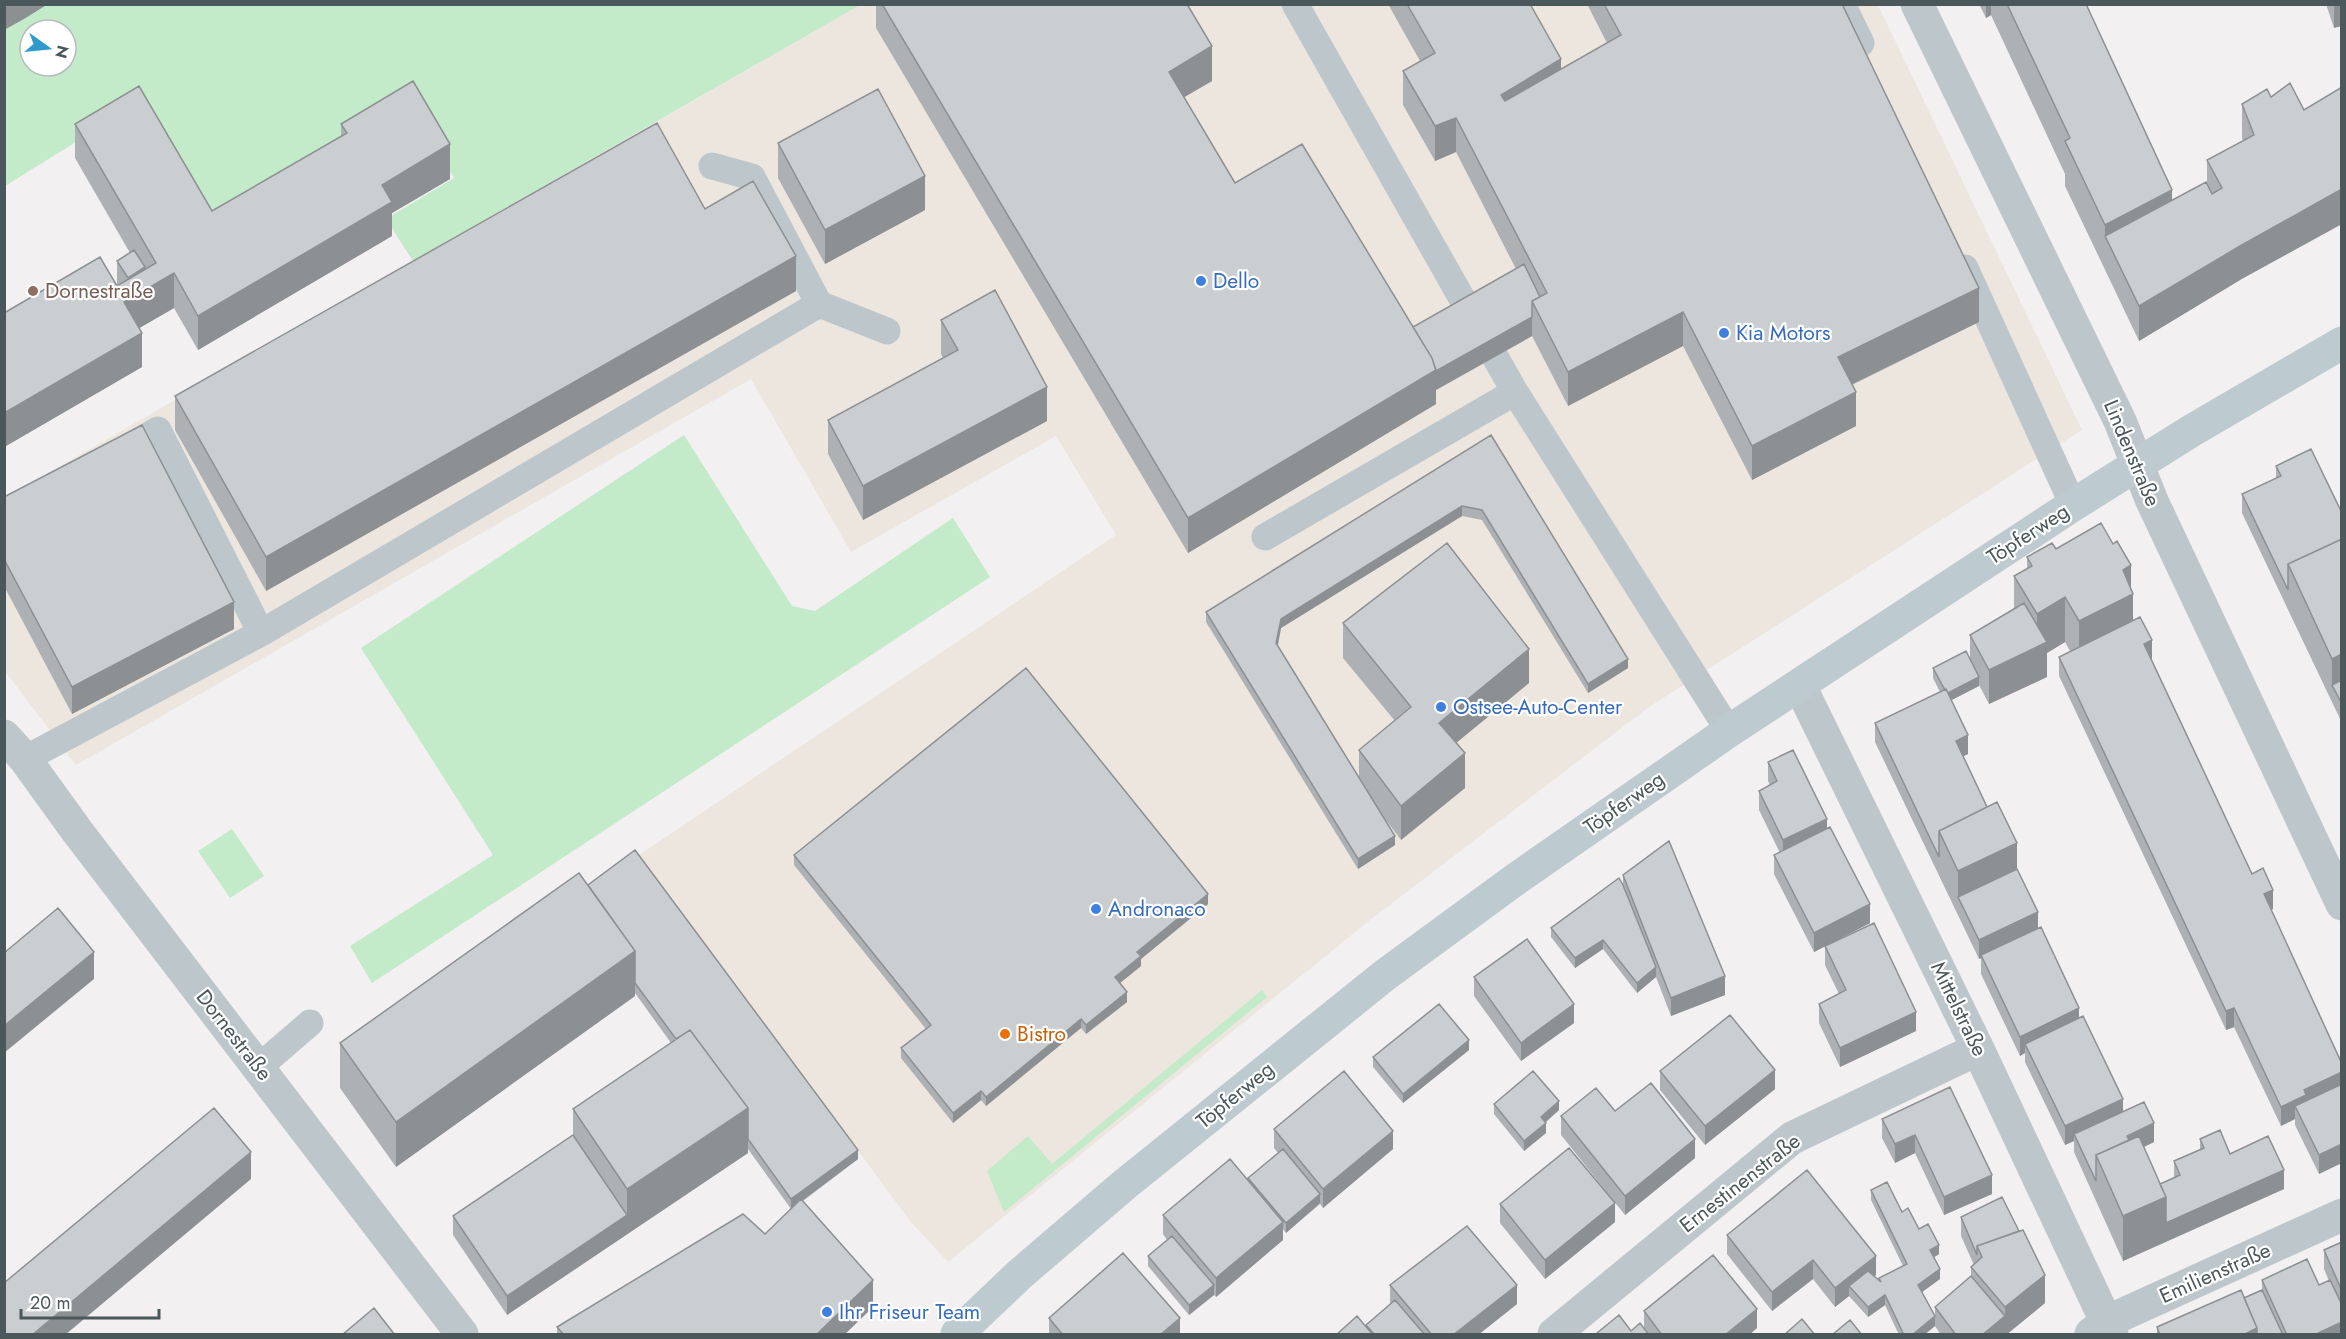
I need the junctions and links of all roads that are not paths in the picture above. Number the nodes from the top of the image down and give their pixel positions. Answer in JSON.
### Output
{"nodes":[{"id":1,"x":1295,"y":4,"type":"edge"},
{"id":2,"x":1842,"y":4,"type":"edge"},
{"id":3,"x":1917,"y":4,"type":"edge"},
{"id":4,"x":1873,"y":68,"type":"edge"},
{"id":5,"x":712,"y":166,"type":"dead end"},
{"id":6,"x":1957,"y":251,"type":"edge"},
{"id":7,"x":819,"y":304,"type":"junction"},
{"id":8,"x":887,"y":332,"type":"dead end"},
{"id":9,"x":2342,"y":343,"type":"edge"},
{"id":10,"x":1515,"y":392,"type":"junction"},
{"id":11,"x":2138,"y":464,"type":"junction"},
{"id":12,"x":97,"y":466,"type":"edge"},
{"id":13,"x":2073,"y":505,"type":"junction"},
{"id":14,"x":1265,"y":537,"type":"dead end"},
{"id":15,"x":261,"y":633,"type":"junction"},
{"id":16,"x":1800,"y":686,"type":"junction"},
{"id":17,"x":1729,"y":731,"type":"junction"},
{"id":18,"x":15,"y":748,"type":"edge"},
{"id":19,"x":2342,"y":904,"type":"edge"},
{"id":20,"x":310,"y":1023,"type":"dead end"},
{"id":21,"x":1978,"y":1048,"type":"junction"},
{"id":22,"x":259,"y":1067,"type":"junction"},
{"id":23,"x":2342,"y":1215,"type":"edge"},
{"id":24,"x":2103,"y":1330,"type":"edge"},
{"id":25,"x":462,"y":1335,"type":"edge"},
{"id":26,"x":957,"y":1335,"type":"edge"},
{"id":27,"x":1554,"y":1335,"type":"edge"}],
"edges":[{"from":1,"to":10,"type":"lane"},
{"from":2,"to":4,"type":"lane"},
{"from":3,"to":11,"type":"street","name":"Lindenstraße"},
{"from":5,"to":7,"type":"lane"},
{"from":6,"to":13,"type":"lane"},
{"from":7,"to":8,"type":"lane"},
{"from":7,"to":15,"type":"lane"},
{"from":9,"to":11,"type":"main road","name":"Töpferweg"},
{"from":10,"to":14,"type":"lane"},
{"from":10,"to":17,"type":"lane"},
{"from":11,"to":13,"type":"main road","name":"Töpferweg"},
{"from":11,"to":19,"type":"street","name":"Lindenstraße"},
{"from":12,"to":15,"type":"lane"},
{"from":13,"to":16,"type":"main road","name":"Töpferweg"},
{"from":15,"to":18,"type":"lane"},
{"from":16,"to":17,"type":"main road","name":"Töpferweg"},
{"from":16,"to":21,"type":"street","name":"Mittelstraße"},
{"from":17,"to":26,"type":"main road","name":"Töpferweg"},
{"from":18,"to":22,"type":"street","name":"Dornestraße"},
{"from":20,"to":22,"type":"lane"},
{"from":21,"to":24,"type":"street","name":"Mittelstraße"},
{"from":21,"to":27,"type":"street","name":"Ernestinenstraße"},
{"from":22,"to":25,"type":"street","name":"Dornestraße"},
{"from":23,"to":24,"type":"street","name":"Emilienstraße"}]}
